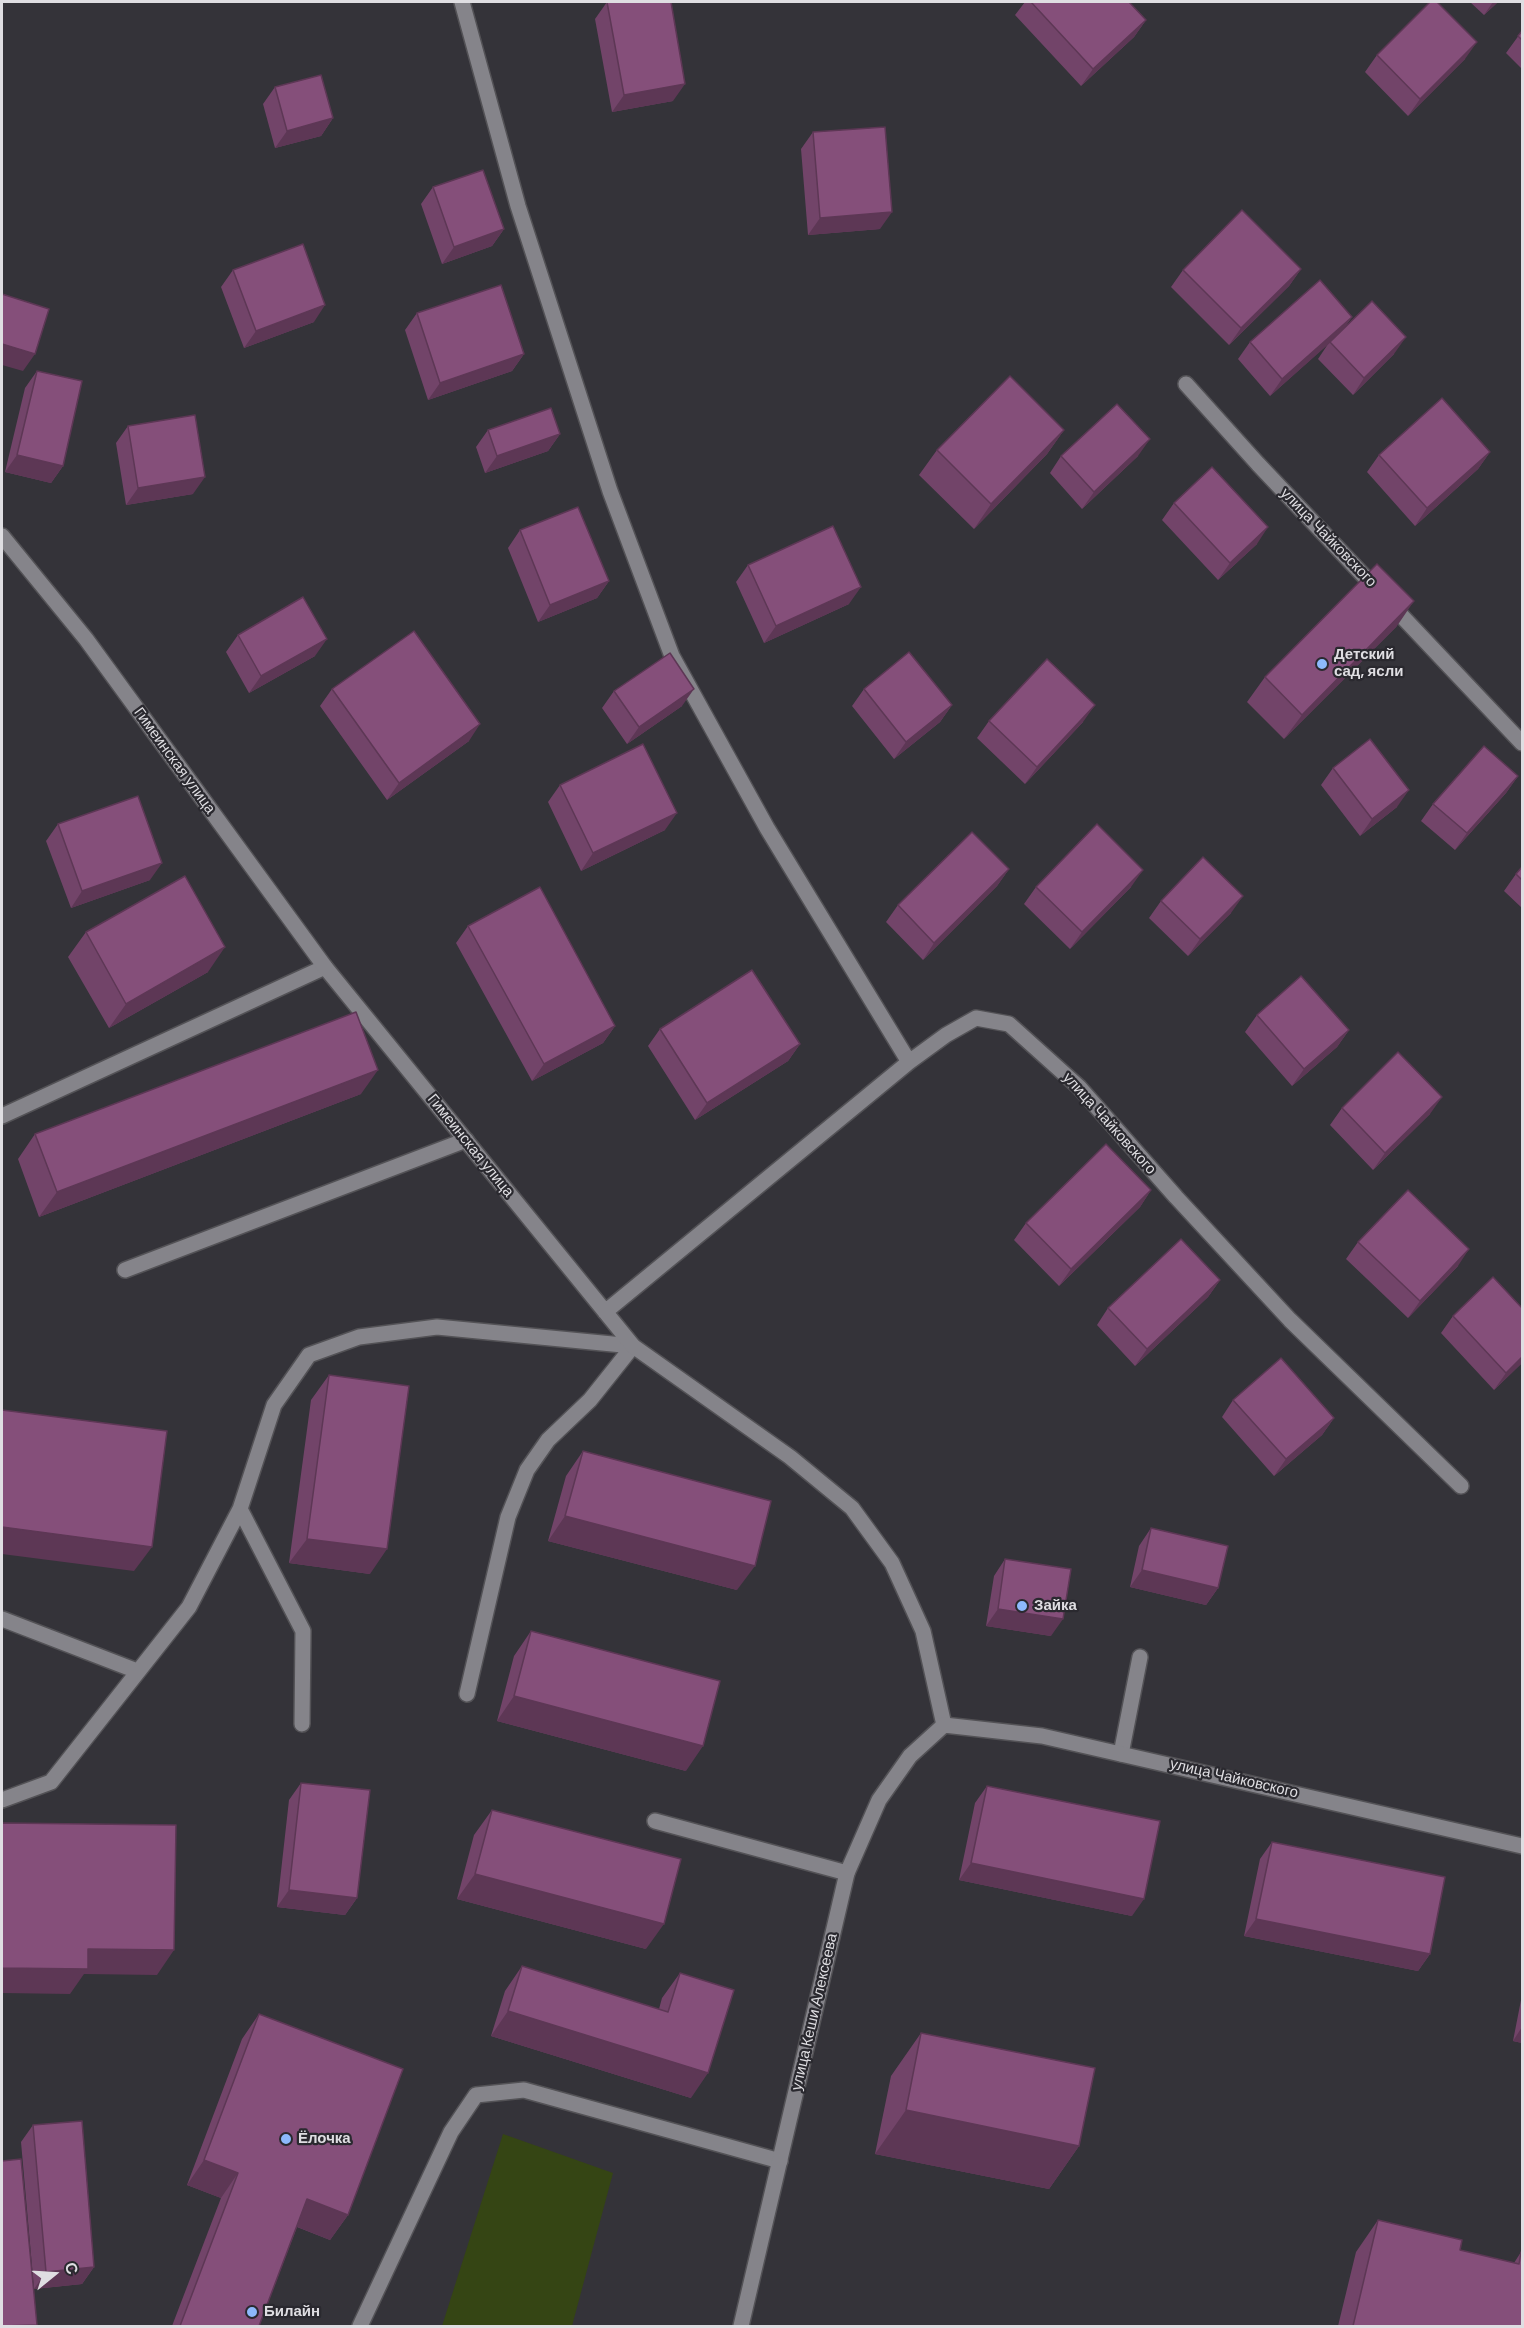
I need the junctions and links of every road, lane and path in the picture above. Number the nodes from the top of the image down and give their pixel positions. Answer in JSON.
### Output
{"nodes":[{"id":1,"x":462,"y":2,"type":"edge"},
{"id":2,"x":1186,"y":384,"type":"dead end"},
{"id":3,"x":2,"y":536,"type":"edge"},
{"id":4,"x":1522,"y":743,"type":"edge"},
{"id":5,"x":325,"y":967,"type":"junction"},
{"id":6,"x":909,"y":1062,"type":"junction"},
{"id":7,"x":2,"y":1116,"type":"edge"},
{"id":8,"x":466,"y":1140,"type":"junction"},
{"id":9,"x":125,"y":1270,"type":"dead end"},
{"id":10,"x":605,"y":1312,"type":"junction"},
{"id":11,"x":633,"y":1347,"type":"junction"},
{"id":12,"x":1461,"y":1486,"type":"dead end"},
{"id":13,"x":240,"y":1509,"type":"junction"},
{"id":14,"x":2,"y":1619,"type":"edge"},
{"id":15,"x":1140,"y":1657,"type":"dead end"},
{"id":16,"x":137,"y":1671,"type":"junction"},
{"id":17,"x":467,"y":1694,"type":"dead end"},
{"id":18,"x":302,"y":1724,"type":"dead end"},
{"id":19,"x":944,"y":1725,"type":"junction"},
{"id":20,"x":1121,"y":1754,"type":"junction"},
{"id":21,"x":2,"y":1800,"type":"edge"},
{"id":22,"x":655,"y":1821,"type":"dead end"},
{"id":23,"x":1522,"y":1846,"type":"edge"},
{"id":24,"x":847,"y":1873,"type":"junction"},
{"id":25,"x":780,"y":2161,"type":"junction"},
{"id":26,"x":360,"y":2326,"type":"edge"},
{"id":27,"x":741,"y":2326,"type":"edge"}],
"edges":[{"from":1,"to":6,"type":"street"},
{"from":2,"to":4,"type":"street","name":"улица Чайковского"},
{"from":3,"to":5,"type":"street","name":"Гимеинская улица"},
{"from":5,"to":7,"type":"street"},
{"from":5,"to":8,"type":"street","name":"Гимеинская улица"},
{"from":6,"to":10,"type":"street","name":"улица Чайковского"},
{"from":6,"to":12,"type":"street","name":"улица Чайковского"},
{"from":8,"to":9,"type":"street"},
{"from":8,"to":10,"type":"street","name":"Гимеинская улица"},
{"from":10,"to":11,"type":"street","name":"Гимеинская улица"},
{"from":11,"to":13,"type":"street"},
{"from":11,"to":17,"type":"street"},
{"from":11,"to":19,"type":"street","name":"Гимеинская улица"},
{"from":13,"to":16,"type":"street"},
{"from":13,"to":18,"type":"street"},
{"from":14,"to":16,"type":"street"},
{"from":15,"to":20,"type":"street"},
{"from":16,"to":21,"type":"street"},
{"from":19,"to":20,"type":"street","name":"улица Чайковского"},
{"from":19,"to":24,"type":"street","name":"улица Кеши Алексеева"},
{"from":20,"to":23,"type":"street","name":"улица Чайковского"},
{"from":22,"to":24,"type":"street"},
{"from":24,"to":25,"type":"street","name":"улица Кеши Алексеева"},
{"from":25,"to":26,"type":"street"},
{"from":25,"to":27,"type":"street","name":"улица Кеши Алексеева"}]}
